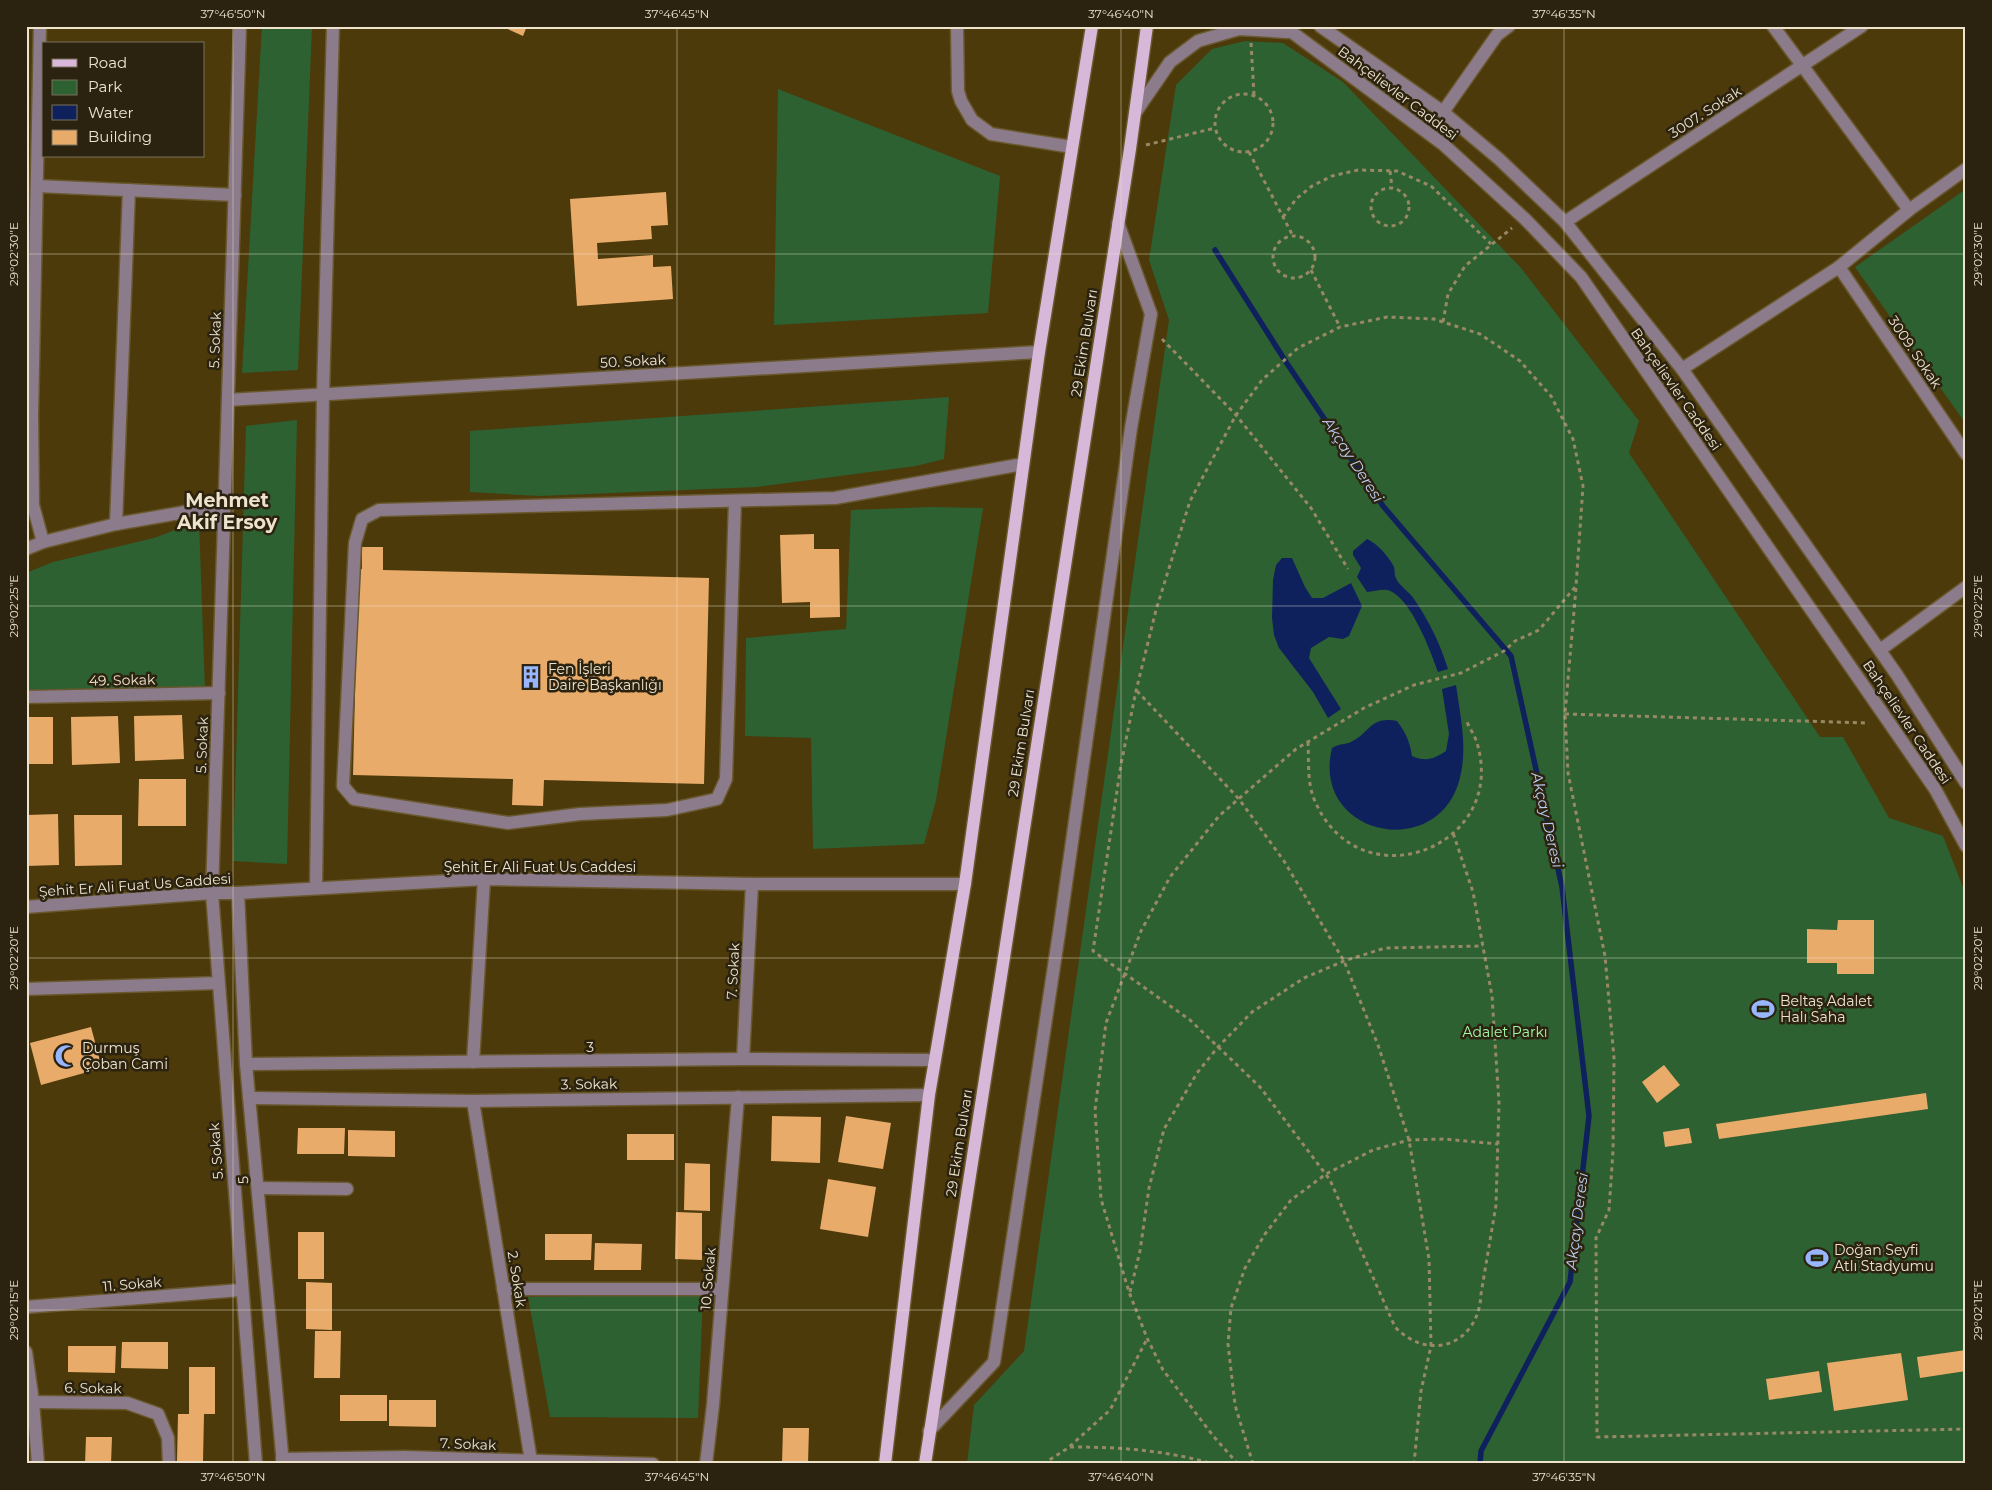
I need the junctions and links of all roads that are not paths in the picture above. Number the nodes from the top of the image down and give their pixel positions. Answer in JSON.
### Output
{"nodes":[{"id":1,"x":40,"y":26,"type":"edge"},
{"id":2,"x":240,"y":26,"type":"edge"},
{"id":3,"x":333,"y":26,"type":"edge"},
{"id":4,"x":957,"y":26,"type":"edge"},
{"id":5,"x":1092,"y":26,"type":"edge"},
{"id":6,"x":1147,"y":26,"type":"edge"},
{"id":7,"x":1278,"y":26,"type":"edge"},
{"id":8,"x":1320,"y":26,"type":"edge"},
{"id":9,"x":1509,"y":26,"type":"edge"},
{"id":10,"x":1773,"y":26,"type":"edge"},
{"id":11,"x":1862,"y":26,"type":"edge"},
{"id":12,"x":1293,"y":33,"type":"junction"},
{"id":13,"x":1802,"y":66,"type":"junction"},
{"id":14,"x":1443,"y":112,"type":"junction"},
{"id":15,"x":1135,"y":113,"type":"junction"},
{"id":16,"x":1072,"y":147,"type":"junction"},
{"id":17,"x":1966,"y":169,"type":"edge"},
{"id":18,"x":37,"y":186,"type":"junction"},
{"id":19,"x":129,"y":190,"type":"junction"},
{"id":20,"x":235,"y":195,"type":"junction"},
{"id":21,"x":1910,"y":210,"type":"junction"},
{"id":22,"x":1565,"y":222,"type":"junction"},
{"id":23,"x":1118,"y":223,"type":"junction"},
{"id":24,"x":1839,"y":267,"type":"junction"},
{"id":25,"x":1039,"y":352,"type":"junction"},
{"id":26,"x":1682,"y":369,"type":"junction"},
{"id":27,"x":30,"y":372,"type":"edge"},
{"id":28,"x":322,"y":394,"type":"junction"},
{"id":29,"x":228,"y":400,"type":"junction"},
{"id":30,"x":1966,"y":454,"type":"edge"},
{"id":31,"x":1023,"y":464,"type":"junction"},
{"id":32,"x":735,"y":501,"type":"junction"},
{"id":33,"x":225,"y":505,"type":"junction"},
{"id":34,"x":116,"y":524,"type":"junction"},
{"id":35,"x":43,"y":542,"type":"junction"},
{"id":36,"x":26,"y":549,"type":"edge"},
{"id":37,"x":1966,"y":588,"type":"edge"},
{"id":38,"x":1880,"y":650,"type":"junction"},
{"id":39,"x":219,"y":692,"type":"junction"},
{"id":40,"x":26,"y":697,"type":"edge"},
{"id":41,"x":1966,"y":784,"type":"edge"},
{"id":42,"x":1966,"y":846,"type":"edge"},
{"id":43,"x":484,"y":879,"type":"junction"},
{"id":44,"x":752,"y":884,"type":"junction"},
{"id":45,"x":964,"y":884,"type":"junction"},
{"id":46,"x":316,"y":888,"type":"junction"},
{"id":47,"x":212,"y":893,"type":"junction"},
{"id":48,"x":238,"y":893,"type":"junction"},
{"id":49,"x":26,"y":907,"type":"edge"},
{"id":50,"x":218,"y":984,"type":"junction"},
{"id":51,"x":26,"y":989,"type":"edge"},
{"id":52,"x":743,"y":1059,"type":"junction"},
{"id":53,"x":935,"y":1060,"type":"junction"},
{"id":54,"x":473,"y":1062,"type":"junction"},
{"id":55,"x":246,"y":1064,"type":"junction"},
{"id":56,"x":929,"y":1095,"type":"junction"},
{"id":57,"x":738,"y":1097,"type":"junction"},
{"id":58,"x":249,"y":1098,"type":"junction"},
{"id":59,"x":473,"y":1101,"type":"junction"},
{"id":60,"x":259,"y":1188,"type":"junction"},
{"id":61,"x":346,"y":1189,"type":"dead end"},
{"id":62,"x":503,"y":1289,"type":"junction"},
{"id":63,"x":722,"y":1289,"type":"junction"},
{"id":64,"x":241,"y":1290,"type":"junction"},
{"id":65,"x":26,"y":1307,"type":"edge"},
{"id":66,"x":26,"y":1352,"type":"edge"},
{"id":67,"x":33,"y":1402,"type":"junction"},
{"id":68,"x":929,"y":1431,"type":"junction"},
{"id":69,"x":282,"y":1461,"type":"edge"},
{"id":70,"x":531,"y":1461,"type":"junction"},
{"id":71,"x":38,"y":1464,"type":"edge"},
{"id":72,"x":169,"y":1464,"type":"edge"},
{"id":73,"x":256,"y":1464,"type":"edge"},
{"id":74,"x":654,"y":1464,"type":"edge"},
{"id":75,"x":706,"y":1464,"type":"edge"},
{"id":76,"x":885,"y":1464,"type":"edge"},
{"id":77,"x":925,"y":1464,"type":"edge"}],
"edges":[{"from":1,"to":18,"type":"street"},
{"from":2,"to":20,"type":"street","name":"5. Sokak"},
{"from":3,"to":28,"type":"street"},
{"from":4,"to":16,"type":"street"},
{"from":5,"to":16,"type":"main road"},
{"from":6,"to":15,"type":"main road","name":"29 Ekim Bulvarı"},
{"from":7,"to":12,"type":"street","name":"Bahçelievler Caddesi"},
{"from":8,"to":14,"type":"street","name":"Bahçelievler Caddesi"},
{"from":9,"to":14,"type":"street"},
{"from":10,"to":13,"type":"street"},
{"from":11,"to":13,"type":"street","name":"3007. Sokak"},
{"from":12,"to":15,"type":"street"},
{"from":12,"to":42,"type":"street","name":"Bahçelievler Caddesi"},
{"from":13,"to":21,"type":"street"},
{"from":13,"to":22,"type":"street","name":"3007. Sokak"},
{"from":14,"to":22,"type":"street","name":"Bahçelievler Caddesi"},
{"from":15,"to":23,"type":"main road","name":"29 Ekim Bulvarı"},
{"from":16,"to":25,"type":"main road"},
{"from":17,"to":21,"type":"street"},
{"from":18,"to":19,"type":"street"},
{"from":18,"to":27,"type":"street"},
{"from":19,"to":20,"type":"street"},
{"from":19,"to":34,"type":"street"},
{"from":20,"to":29,"type":"street","name":"5. Sokak"},
{"from":21,"to":24,"type":"street"},
{"from":22,"to":26,"type":"street","name":"Bahçelievler Caddesi"},
{"from":23,"to":68,"type":"main road","name":"29 Ekim Bulvarı"},
{"from":23,"to":68,"type":"street"},
{"from":24,"to":26,"type":"street"},
{"from":24,"to":30,"type":"street","name":"3009. Sokak"},
{"from":25,"to":28,"type":"street","name":"50. Sokak"},
{"from":25,"to":31,"type":"main road"},
{"from":26,"to":38,"type":"street","name":"Bahçelievler Caddesi"},
{"from":27,"to":35,"type":"street"},
{"from":28,"to":29,"type":"street","name":"50. Sokak"},
{"from":28,"to":46,"type":"street"},
{"from":29,"to":33,"type":"street","name":"5. Sokak"},
{"from":31,"to":32,"type":"street"},
{"from":31,"to":45,"type":"main road"},
{"from":32,"to":32,"type":"street"},
{"from":33,"to":34,"type":"street"},
{"from":33,"to":39,"type":"street","name":"5. Sokak"},
{"from":34,"to":35,"type":"street"},
{"from":35,"to":36,"type":"street"},
{"from":37,"to":38,"type":"street"},
{"from":38,"to":41,"type":"street","name":"Bahçelievler Caddesi"},
{"from":39,"to":40,"type":"street","name":"49. Sokak"},
{"from":39,"to":47,"type":"street","name":"5. Sokak"},
{"from":43,"to":44,"type":"street","name":"Şehit Er Ali Fuat Us Caddesi"},
{"from":43,"to":46,"type":"street","name":"Şehit Er Ali Fuat Us Caddesi"},
{"from":43,"to":54,"type":"street"},
{"from":44,"to":45,"type":"street","name":"Şehit Er Ali Fuat Us Caddesi"},
{"from":44,"to":52,"type":"street","name":"7. Sokak"},
{"from":45,"to":53,"type":"main road"},
{"from":46,"to":48,"type":"street","name":"Şehit Er Ali Fuat Us Caddesi"},
{"from":47,"to":48,"type":"street","name":"Şehit Er Ali Fuat Us Caddesi"},
{"from":47,"to":49,"type":"street","name":"Şehit Er Ali Fuat Us Caddesi"},
{"from":47,"to":50,"type":"street","name":"5. Sokak"},
{"from":48,"to":55,"type":"street","name":"5"},
{"from":50,"to":51,"type":"street"},
{"from":50,"to":64,"type":"street","name":"5. Sokak"},
{"from":52,"to":53,"type":"street","name":"3"},
{"from":52,"to":54,"type":"street","name":"3"},
{"from":53,"to":56,"type":"main road"},
{"from":54,"to":55,"type":"street","name":"3"},
{"from":55,"to":58,"type":"street","name":"5"},
{"from":56,"to":57,"type":"street","name":"3. Sokak"},
{"from":56,"to":76,"type":"main road"},
{"from":57,"to":59,"type":"street","name":"3. Sokak"},
{"from":57,"to":63,"type":"street","name":"10. Sokak"},
{"from":58,"to":59,"type":"street","name":"3. Sokak"},
{"from":58,"to":60,"type":"street","name":"5"},
{"from":59,"to":62,"type":"street","name":"2. Sokak"},
{"from":60,"to":61,"type":"street"},
{"from":60,"to":69,"type":"street","name":"5"},
{"from":62,"to":63,"type":"street"},
{"from":62,"to":70,"type":"street","name":"2. Sokak"},
{"from":63,"to":75,"type":"street","name":"10. Sokak"},
{"from":64,"to":65,"type":"street","name":"11. Sokak"},
{"from":64,"to":73,"type":"street","name":"5. Sokak"},
{"from":66,"to":67,"type":"street"},
{"from":67,"to":71,"type":"street"},
{"from":67,"to":72,"type":"street","name":"6. Sokak"},
{"from":68,"to":77,"type":"main road","name":"29 Ekim Bulvarı"},
{"from":69,"to":70,"type":"street","name":"7. Sokak"},
{"from":70,"to":74,"type":"street","name":"7. Sokak"}]}
